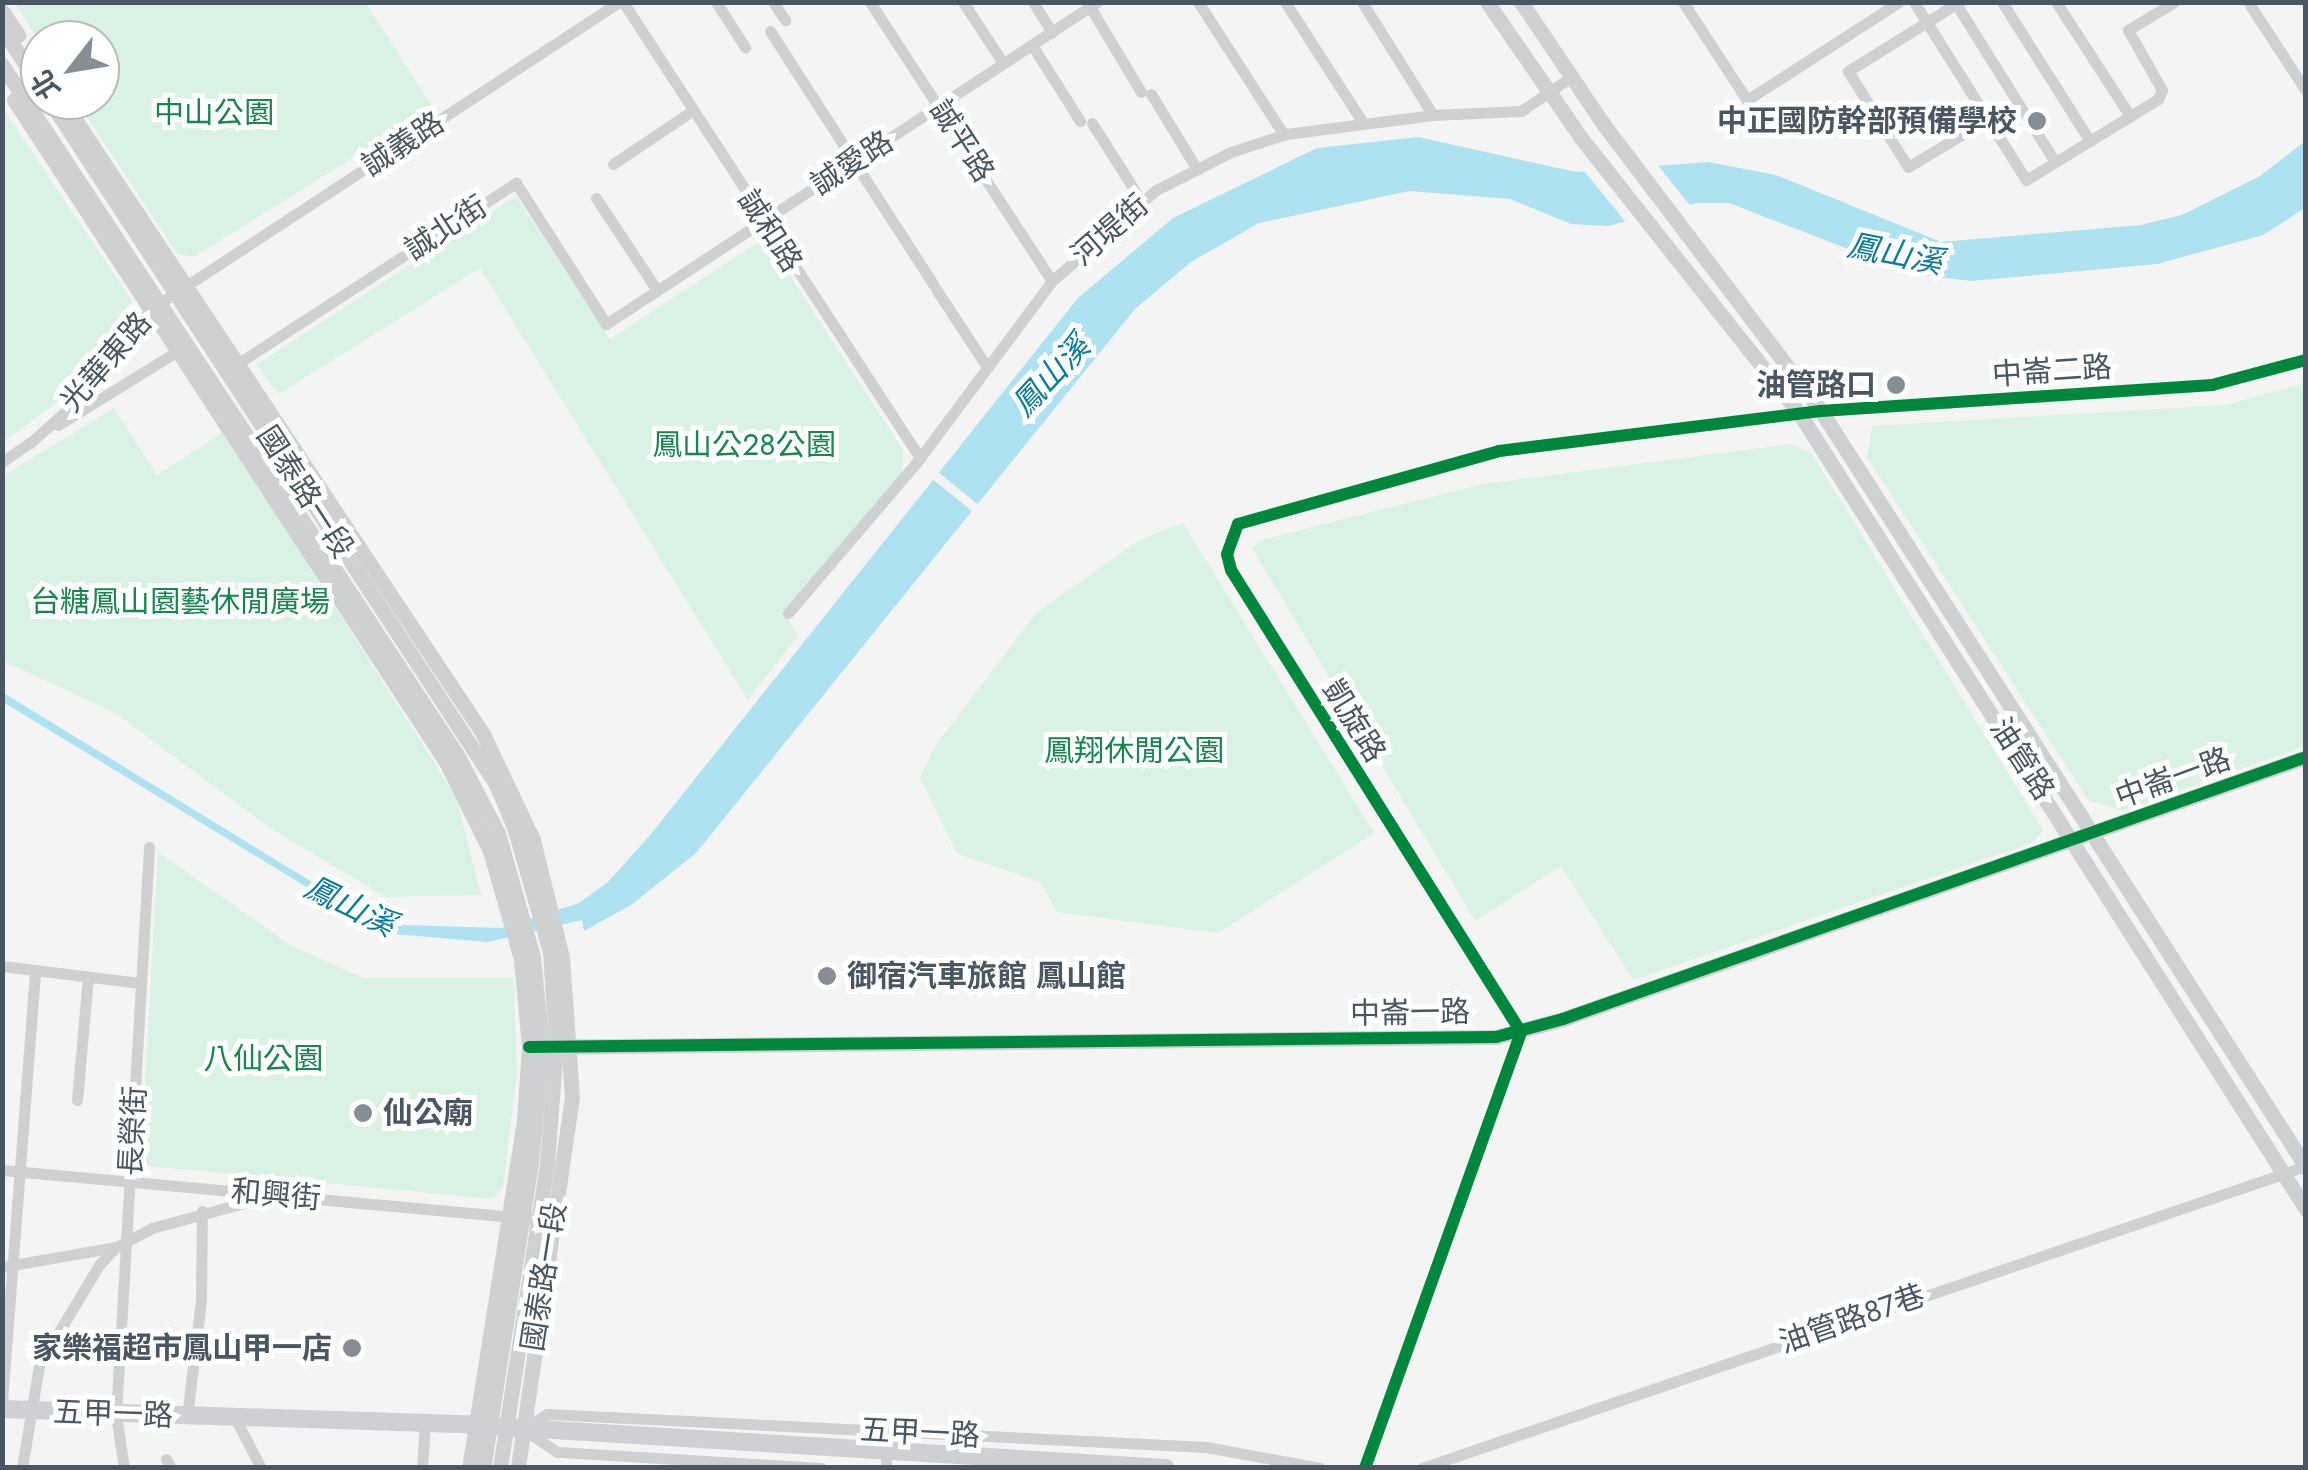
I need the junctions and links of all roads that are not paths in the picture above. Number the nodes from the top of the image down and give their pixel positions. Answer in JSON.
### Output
{"nodes":[{"id":1,"x":621,"y":2,"type":"edge"},
{"id":2,"x":716,"y":2,"type":"edge"},
{"id":3,"x":773,"y":2,"type":"edge"},
{"id":4,"x":870,"y":2,"type":"edge"},
{"id":5,"x":963,"y":2,"type":"edge"},
{"id":6,"x":1033,"y":2,"type":"edge"},
{"id":7,"x":1198,"y":2,"type":"edge"},
{"id":8,"x":1285,"y":2,"type":"edge"},
{"id":9,"x":1362,"y":2,"type":"edge"},
{"id":10,"x":1487,"y":2,"type":"edge"},
{"id":11,"x":1521,"y":2,"type":"edge"},
{"id":12,"x":1683,"y":2,"type":"edge"},
{"id":13,"x":1899,"y":2,"type":"edge"},
{"id":14,"x":1914,"y":2,"type":"edge"},
{"id":15,"x":2002,"y":2,"type":"edge"},
{"id":16,"x":2056,"y":2,"type":"edge"},
{"id":17,"x":2174,"y":2,"type":"edge"},
{"id":18,"x":2248,"y":2,"type":"edge"},
{"id":19,"x":1958,"y":3,"type":"edge"},
{"id":20,"x":1094,"y":5,"type":"edge"},
{"id":21,"x":2,"y":11,"type":"edge"},
{"id":22,"x":785,"y":20,"type":"dead end"},
{"id":23,"x":1927,"y":23,"type":"junction"},
{"id":24,"x":2,"y":29,"type":"edge"},
{"id":25,"x":770,"y":31,"type":"dead end"},
{"id":26,"x":1052,"y":32,"type":"junction"},
{"id":27,"x":20,"y":38,"type":"edge"},
{"id":28,"x":1032,"y":46,"type":"junction"},
{"id":29,"x":745,"y":47,"type":"dead end"},
{"id":30,"x":20,"y":56,"type":"edge"},
{"id":31,"x":1003,"y":63,"type":"junction"},
{"id":32,"x":2,"y":65,"type":"edge"},
{"id":33,"x":1571,"y":78,"type":"junction"},
{"id":34,"x":2,"y":83,"type":"edge"},
{"id":35,"x":2306,"y":91,"type":"edge"},
{"id":36,"x":1548,"y":94,"type":"junction"},
{"id":37,"x":939,"y":106,"type":"junction"},
{"id":38,"x":692,"y":111,"type":"junction"},
{"id":39,"x":1433,"y":115,"type":"junction"},
{"id":40,"x":2130,"y":116,"type":"junction"},
{"id":41,"x":1988,"y":119,"type":"junction"},
{"id":42,"x":61,"y":120,"type":"edge"},
{"id":43,"x":73,"y":120,"type":"edge"},
{"id":44,"x":1364,"y":124,"type":"junction"},
{"id":45,"x":1284,"y":135,"type":"junction"},
{"id":46,"x":2090,"y":141,"type":"junction"},
{"id":47,"x":854,"y":161,"type":"junction"},
{"id":48,"x":2056,"y":162,"type":"junction"},
{"id":49,"x":613,"y":164,"type":"dead end"},
{"id":50,"x":1197,"y":169,"type":"junction"},
{"id":51,"x":596,"y":198,"type":"dead end"},
{"id":52,"x":1142,"y":202,"type":"junction"},
{"id":53,"x":764,"y":220,"type":"junction"},
{"id":54,"x":116,"y":245,"type":"junction"},
{"id":55,"x":1052,"y":281,"type":"junction"},
{"id":56,"x":657,"y":290,"type":"junction"},
{"id":57,"x":168,"y":297,"type":"junction"},
{"id":58,"x":606,"y":324,"type":"joint"},
{"id":59,"x":178,"y":351,"type":"junction"},
{"id":60,"x":2306,"y":360,"type":"edge"},
{"id":61,"x":237,"y":364,"type":"junction"},
{"id":62,"x":987,"y":368,"type":"junction"},
{"id":63,"x":1821,"y":411,"type":"junction"},
{"id":64,"x":1800,"y":414,"type":"junction"},
{"id":65,"x":30,"y":442,"type":"junction"},
{"id":66,"x":920,"y":458,"type":"junction"},
{"id":67,"x":2,"y":462,"type":"edge"},
{"id":68,"x":788,"y":612,"type":"dead end"},
{"id":69,"x":2306,"y":757,"type":"edge"},
{"id":70,"x":2082,"y":836,"type":"junction"},
{"id":71,"x":149,"y":847,"type":"dead end"},
{"id":72,"x":528,"y":899,"type":"junction"},
{"id":73,"x":2,"y":966,"type":"edge"},
{"id":74,"x":35,"y":970,"type":"junction"},
{"id":75,"x":88,"y":976,"type":"junction"},
{"id":76,"x":140,"y":983,"type":"junction"},
{"id":77,"x":1522,"y":1032,"type":"junction"},
{"id":78,"x":550,"y":1046,"type":"junction"},
{"id":79,"x":77,"y":1100,"type":"dead end"},
{"id":80,"x":2305,"y":1167,"type":"edge"},
{"id":81,"x":2,"y":1170,"type":"edge"},
{"id":82,"x":20,"y":1172,"type":"junction"},
{"id":83,"x":2283,"y":1174,"type":"junction"},
{"id":84,"x":130,"y":1182,"type":"junction"},
{"id":85,"x":282,"y":1196,"type":"junction"},
{"id":86,"x":2306,"y":1209,"type":"edge"},
{"id":87,"x":202,"y":1211,"type":"junction"},
{"id":88,"x":527,"y":1218,"type":"junction"},
{"id":89,"x":128,"y":1239,"type":"junction"},
{"id":90,"x":116,"y":1247,"type":"junction"},
{"id":91,"x":8,"y":1266,"type":"edge"},
{"id":92,"x":2,"y":1405,"type":"edge"},
{"id":93,"x":27,"y":1411,"type":"junction"},
{"id":94,"x":116,"y":1414,"type":"junction"},
{"id":95,"x":186,"y":1417,"type":"junction"},
{"id":96,"x":235,"y":1418,"type":"junction"},
{"id":97,"x":426,"y":1424,"type":"junction"},
{"id":98,"x":487,"y":1426,"type":"junction"},
{"id":99,"x":523,"y":1429,"type":"junction"},
{"id":100,"x":886,"y":1431,"type":"junction"},
{"id":101,"x":1015,"y":1438,"type":"junction"},
{"id":102,"x":1161,"y":1446,"type":"junction"},
{"id":103,"x":579,"y":1453,"type":"junction"},
{"id":104,"x":886,"y":1460,"type":"edge"},
{"id":105,"x":666,"y":1463,"type":"edge"},
{"id":106,"x":1016,"y":1463,"type":"edge"},
{"id":107,"x":766,"y":1466,"type":"edge"},
{"id":108,"x":1163,"y":1467,"type":"edge"},
{"id":109,"x":22,"y":1468,"type":"edge"},
{"id":110,"x":124,"y":1468,"type":"edge"},
{"id":111,"x":261,"y":1468,"type":"edge"},
{"id":112,"x":422,"y":1468,"type":"edge"},
{"id":113,"x":469,"y":1468,"type":"edge"},
{"id":114,"x":483,"y":1468,"type":"edge"},
{"id":115,"x":500,"y":1468,"type":"edge"},
{"id":116,"x":518,"y":1468,"type":"edge"},
{"id":117,"x":584,"y":1468,"type":"edge"},
{"id":118,"x":822,"y":1468,"type":"edge"},
{"id":119,"x":1320,"y":1468,"type":"edge"},
{"id":120,"x":1365,"y":1468,"type":"edge"},
{"id":121,"x":1422,"y":1468,"type":"edge"}],
"edges":[{"from":1,"to":38,"type":"street","name":"誠和路"},
{"from":1,"to":57,"type":"street","name":"誠義路"},
{"from":2,"to":29,"type":"street"},
{"from":3,"to":22,"type":"street"},
{"from":4,"to":37,"type":"street","name":"誠平路"},
{"from":5,"to":31,"type":"street"},
{"from":6,"to":26,"type":"street"},
{"from":7,"to":45,"type":"street"},
{"from":8,"to":44,"type":"street"},
{"from":9,"to":39,"type":"street"},
{"from":10,"to":36,"type":"street"},
{"from":11,"to":33,"type":"street"},
{"from":12,"to":13,"type":"street"},
{"from":14,"to":23,"type":"street"},
{"from":15,"to":46,"type":"street"},
{"from":16,"to":40,"type":"street"},
{"from":17,"to":40,"type":"street"},
{"from":18,"to":35,"type":"street"},
{"from":19,"to":23,"type":"street"},
{"from":19,"to":48,"type":"street"},
{"from":20,"to":26,"type":"street","name":"誠愛路"},
{"from":20,"to":50,"type":"street"},
{"from":21,"to":27,"type":"street"},
{"from":23,"to":41,"type":"street"},
{"from":23,"to":41,"type":"street"},
{"from":24,"to":30,"type":"street"},
{"from":25,"to":47,"type":"street"},
{"from":26,"to":28,"type":"street","name":"誠愛路"},
{"from":28,"to":31,"type":"street","name":"誠愛路"},
{"from":28,"to":52,"type":"street"},
{"from":31,"to":37,"type":"street","name":"誠愛路"},
{"from":32,"to":54,"type":"street","name":"國泰路一段"},
{"from":33,"to":36,"type":"street","name":"河堤街"},
{"from":33,"to":63,"type":"street"},
{"from":34,"to":54,"type":"street","name":"國泰路一段"},
{"from":36,"to":39,"type":"street","name":"河堤街"},
{"from":36,"to":64,"type":"street"},
{"from":37,"to":47,"type":"street","name":"誠愛路"},
{"from":37,"to":55,"type":"street","name":"誠平路"},
{"from":38,"to":49,"type":"street"},
{"from":38,"to":53,"type":"street","name":"誠和路"},
{"from":39,"to":44,"type":"street","name":"河堤街"},
{"from":40,"to":46,"type":"street"},
{"from":41,"to":48,"type":"street"},
{"from":42,"to":57,"type":"street","name":"國泰路一段"},
{"from":43,"to":57,"type":"street","name":"國泰路一段"},
{"from":44,"to":45,"type":"street","name":"河堤街"},
{"from":45,"to":50,"type":"street","name":"河堤街"},
{"from":46,"to":48,"type":"street"},
{"from":47,"to":53,"type":"street","name":"誠愛路"},
{"from":47,"to":62,"type":"street"},
{"from":50,"to":52,"type":"street","name":"河堤街"},
{"from":51,"to":56,"type":"street"},
{"from":52,"to":55,"type":"street","name":"河堤街"},
{"from":53,"to":56,"type":"street","name":"誠愛路"},
{"from":53,"to":66,"type":"street","name":"誠和路"},
{"from":54,"to":57,"type":"street","name":"國泰路一段"},
{"from":55,"to":62,"type":"street","name":"河堤街"},
{"from":56,"to":58,"type":"street","name":"誠愛路"},
{"from":57,"to":59,"type":"street","name":"國泰路一段"},
{"from":57,"to":61,"type":"street","name":"國泰路一段"},
{"from":57,"to":65,"type":"street","name":"光華東路"},
{"from":57,"to":72,"type":"street","name":"國泰路一段"},
{"from":58,"to":61,"type":"street","name":"誠北街"},
{"from":59,"to":65,"type":"street","name":"光華東路"},
{"from":59,"to":72,"type":"street","name":"國泰路一段"},
{"from":60,"to":63,"type":"street","name":"中崙二路"},
{"from":61,"to":72,"type":"street","name":"國泰路一段"},
{"from":62,"to":66,"type":"street","name":"河堤街"},
{"from":63,"to":64,"type":"street","name":"中崙二路"},
{"from":63,"to":70,"type":"street","name":"油管路"},
{"from":64,"to":70,"type":"street","name":"油管路"},
{"from":64,"to":77,"type":"street","name":"凱旋路"},
{"from":65,"to":67,"type":"street","name":"光華東路"},
{"from":66,"to":68,"type":"street","name":"河堤街"},
{"from":69,"to":70,"type":"street","name":"中崙一路"},
{"from":70,"to":77,"type":"street","name":"中崙一路"},
{"from":70,"to":80,"type":"street","name":"油管路"},
{"from":70,"to":83,"type":"street","name":"油管路"},
{"from":71,"to":76,"type":"street","name":"長榮街"},
{"from":72,"to":78,"type":"street","name":"國泰路一段"},
{"from":72,"to":78,"type":"street","name":"國泰路一段"},
{"from":73,"to":74,"type":"street"},
{"from":74,"to":75,"type":"street"},
{"from":74,"to":82,"type":"street"},
{"from":75,"to":76,"type":"street"},
{"from":75,"to":79,"type":"street"},
{"from":76,"to":84,"type":"street","name":"長榮街"},
{"from":77,"to":78,"type":"street","name":"中崙一路"},
{"from":77,"to":120,"type":"street"},
{"from":78,"to":88,"type":"street","name":"國泰路一段"},
{"from":78,"to":88,"type":"street","name":"國泰路一段"},
{"from":80,"to":83,"type":"street","name":"油管路87巷"},
{"from":81,"to":82,"type":"street","name":"和興街"},
{"from":82,"to":84,"type":"street","name":"和興街"},
{"from":82,"to":91,"type":"street"},
{"from":83,"to":86,"type":"street","name":"油管路"},
{"from":83,"to":121,"type":"street","name":"油管路87巷"},
{"from":84,"to":85,"type":"street","name":"和興街"},
{"from":84,"to":89,"type":"street","name":"長榮街"},
{"from":85,"to":87,"type":"street"},
{"from":85,"to":88,"type":"street","name":"和興街"},
{"from":87,"to":89,"type":"street"},
{"from":87,"to":95,"type":"street"},
{"from":88,"to":98,"type":"street","name":"國泰路一段"},
{"from":88,"to":98,"type":"street","name":"國泰路一段"},
{"from":88,"to":99,"type":"street","name":"國泰路一段"},
{"from":89,"to":90,"type":"street"},
{"from":89,"to":94,"type":"street","name":"長榮街"},
{"from":90,"to":91,"type":"street"},
{"from":90,"to":93,"type":"street"},
{"from":91,"to":92,"type":"street"},
{"from":92,"to":93,"type":"main road","name":"五甲一路"},
{"from":93,"to":94,"type":"main road","name":"五甲一路"},
{"from":93,"to":109,"type":"street"},
{"from":94,"to":95,"type":"main road","name":"五甲一路"},
{"from":94,"to":110,"type":"street","name":"長榮街"},
{"from":95,"to":96,"type":"main road","name":"五甲一路"},
{"from":96,"to":97,"type":"main road","name":"五甲一路"},
{"from":96,"to":111,"type":"street"},
{"from":97,"to":98,"type":"main road","name":"五甲一路"},
{"from":97,"to":112,"type":"street"},
{"from":98,"to":99,"type":"main road","name":"五甲一路"},
{"from":98,"to":113,"type":"street"},
{"from":98,"to":114,"type":"street"},
{"from":98,"to":115,"type":"street"},
{"from":99,"to":100,"type":"street","name":"五甲一路"},
{"from":99,"to":103,"type":"street","name":"五甲一路"},
{"from":99,"to":104,"type":"main road","name":"五甲一路"},
{"from":99,"to":116,"type":"street","name":"國泰路一段"},
{"from":100,"to":101,"type":"street","name":"五甲一路"},
{"from":100,"to":104,"type":"street"},
{"from":101,"to":102,"type":"street","name":"五甲一路"},
{"from":101,"to":106,"type":"street"},
{"from":102,"to":108,"type":"street"},
{"from":102,"to":119,"type":"street","name":"五甲一路"},
{"from":103,"to":105,"type":"street","name":"五甲一路"},
{"from":103,"to":117,"type":"street"},
{"from":104,"to":106,"type":"main road","name":"五甲一路"},
{"from":105,"to":107,"type":"street","name":"五甲一路"},
{"from":106,"to":108,"type":"main road","name":"五甲一路"},
{"from":107,"to":118,"type":"street","name":"五甲一路"}]}
